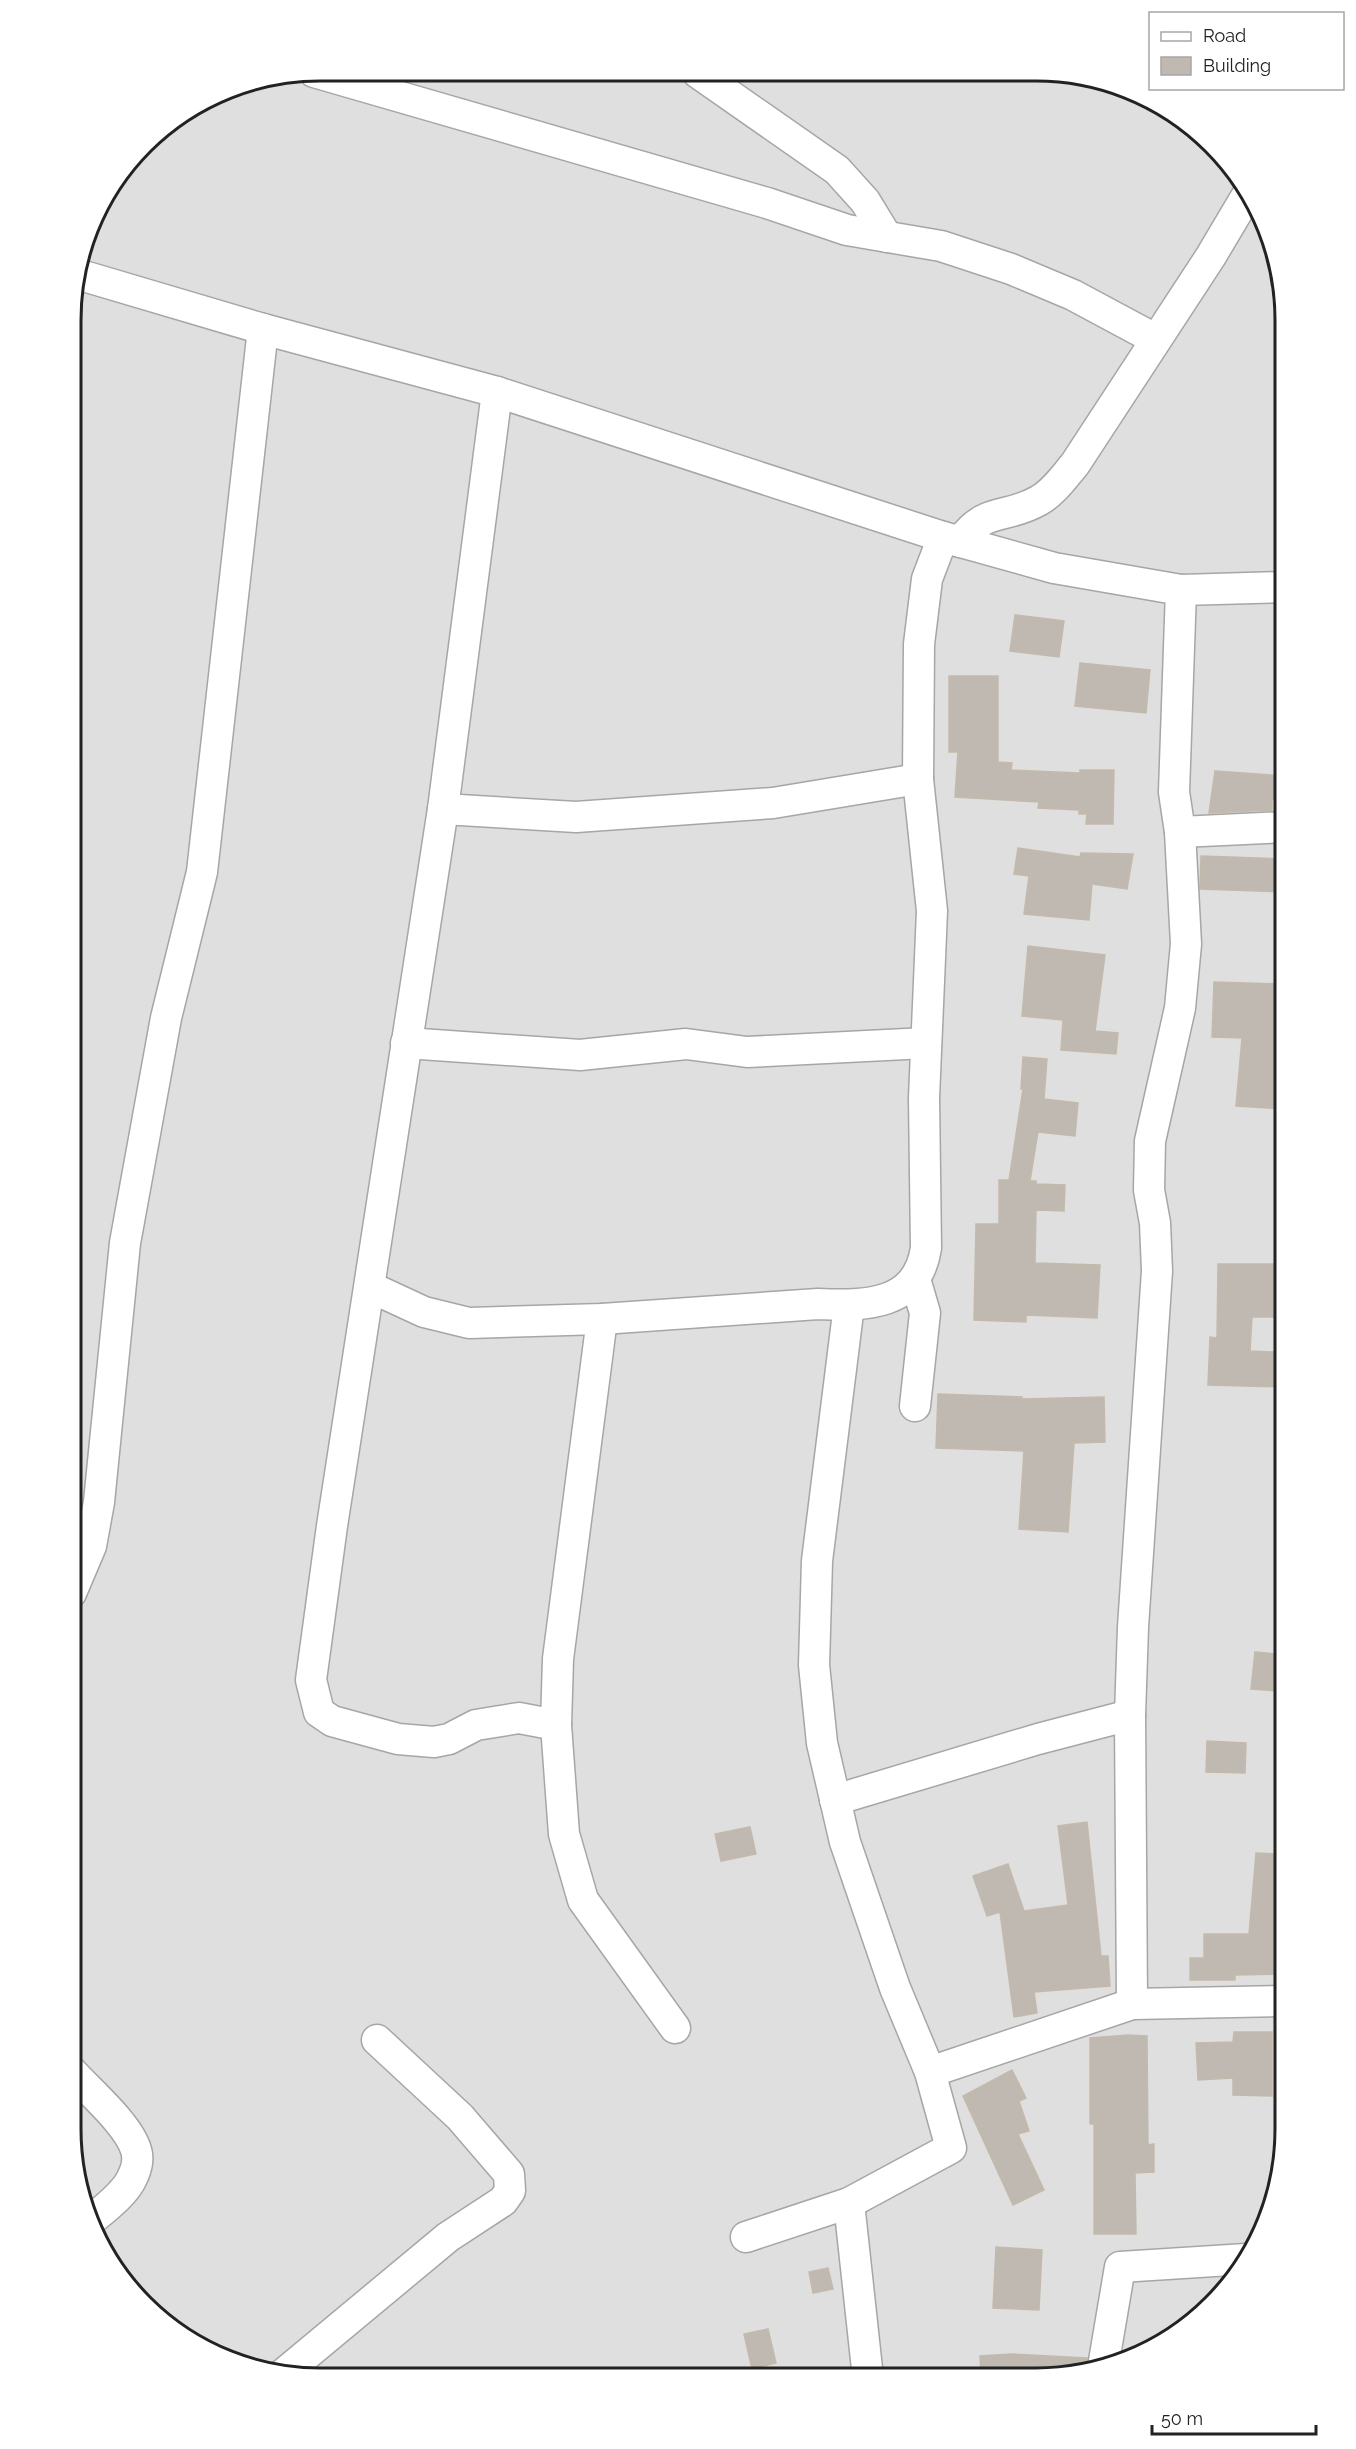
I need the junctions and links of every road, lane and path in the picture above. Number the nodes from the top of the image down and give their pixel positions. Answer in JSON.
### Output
{"nodes":[{"id":1,"x":355,"y":81,"type":"edge"},
{"id":2,"x":709,"y":81,"type":"edge"},
{"id":3,"x":1244,"y":201,"type":"edge"},
{"id":4,"x":887,"y":237,"type":"junction"},
{"id":5,"x":85,"y":276,"type":"edge"},
{"id":6,"x":263,"y":329,"type":"junction"},
{"id":7,"x":1155,"y":339,"type":"junction"},
{"id":8,"x":497,"y":392,"type":"junction"},
{"id":9,"x":952,"y":539,"type":"junction"},
{"id":10,"x":1275,"y":587,"type":"edge"},
{"id":11,"x":1180,"y":590,"type":"junction"},
{"id":12,"x":918,"y":779,"type":"junction"},
{"id":13,"x":443,"y":809,"type":"junction"},
{"id":14,"x":1275,"y":827,"type":"edge"},
{"id":15,"x":1180,"y":832,"type":"junction"},
{"id":16,"x":406,"y":1043,"type":"junction"},
{"id":17,"x":926,"y":1043,"type":"junction"},
{"id":18,"x":915,"y":1279,"type":"junction"},
{"id":19,"x":370,"y":1287,"type":"junction"},
{"id":20,"x":849,"y":1305,"type":"junction"},
{"id":21,"x":602,"y":1319,"type":"junction"},
{"id":22,"x":915,"y":1406,"type":"dead end"},
{"id":23,"x":81,"y":1570,"type":"edge"},
{"id":24,"x":1130,"y":1715,"type":"junction"},
{"id":25,"x":556,"y":1725,"type":"junction"},
{"id":26,"x":835,"y":1800,"type":"junction"},
{"id":27,"x":1275,"y":2001,"type":"edge"},
{"id":28,"x":1132,"y":2004,"type":"junction"},
{"id":29,"x":675,"y":2028,"type":"dead end"},
{"id":30,"x":377,"y":2040,"type":"dead end"},
{"id":31,"x":930,"y":2072,"type":"junction"},
{"id":32,"x":81,"y":2083,"type":"edge"},
{"id":33,"x":849,"y":2203,"type":"junction"},
{"id":34,"x":97,"y":2215,"type":"edge"},
{"id":35,"x":746,"y":2238,"type":"dead end"},
{"id":36,"x":1236,"y":2260,"type":"edge"},
{"id":37,"x":1105,"y":2358,"type":"edge"},
{"id":38,"x":293,"y":2366,"type":"edge"},
{"id":39,"x":867,"y":2368,"type":"edge"}],
"edges":[{"from":1,"to":4,"type":"street"},
{"from":2,"to":4,"type":"street"},
{"from":3,"to":7,"type":"street"},
{"from":4,"to":7,"type":"street"},
{"from":5,"to":6,"type":"street"},
{"from":6,"to":8,"type":"street"},
{"from":6,"to":23,"type":"street"},
{"from":7,"to":9,"type":"street"},
{"from":8,"to":9,"type":"street"},
{"from":8,"to":13,"type":"street"},
{"from":9,"to":11,"type":"street"},
{"from":9,"to":12,"type":"street"},
{"from":10,"to":11,"type":"street"},
{"from":11,"to":15,"type":"street"},
{"from":12,"to":13,"type":"street"},
{"from":12,"to":17,"type":"street"},
{"from":13,"to":16,"type":"street"},
{"from":14,"to":15,"type":"street"},
{"from":15,"to":24,"type":"street"},
{"from":16,"to":17,"type":"street"},
{"from":16,"to":19,"type":"street"},
{"from":17,"to":18,"type":"street"},
{"from":18,"to":20,"type":"street"},
{"from":18,"to":22,"type":"street"},
{"from":19,"to":21,"type":"street"},
{"from":19,"to":25,"type":"street"},
{"from":20,"to":21,"type":"street"},
{"from":20,"to":26,"type":"street"},
{"from":21,"to":25,"type":"street"},
{"from":24,"to":26,"type":"street"},
{"from":24,"to":28,"type":"street"},
{"from":25,"to":29,"type":"street"},
{"from":26,"to":31,"type":"street"},
{"from":27,"to":28,"type":"street"},
{"from":28,"to":31,"type":"street"},
{"from":30,"to":38,"type":"street"},
{"from":31,"to":33,"type":"street"},
{"from":32,"to":34,"type":"street"},
{"from":33,"to":35,"type":"street"},
{"from":33,"to":39,"type":"street"},
{"from":36,"to":37,"type":"street"}]}
